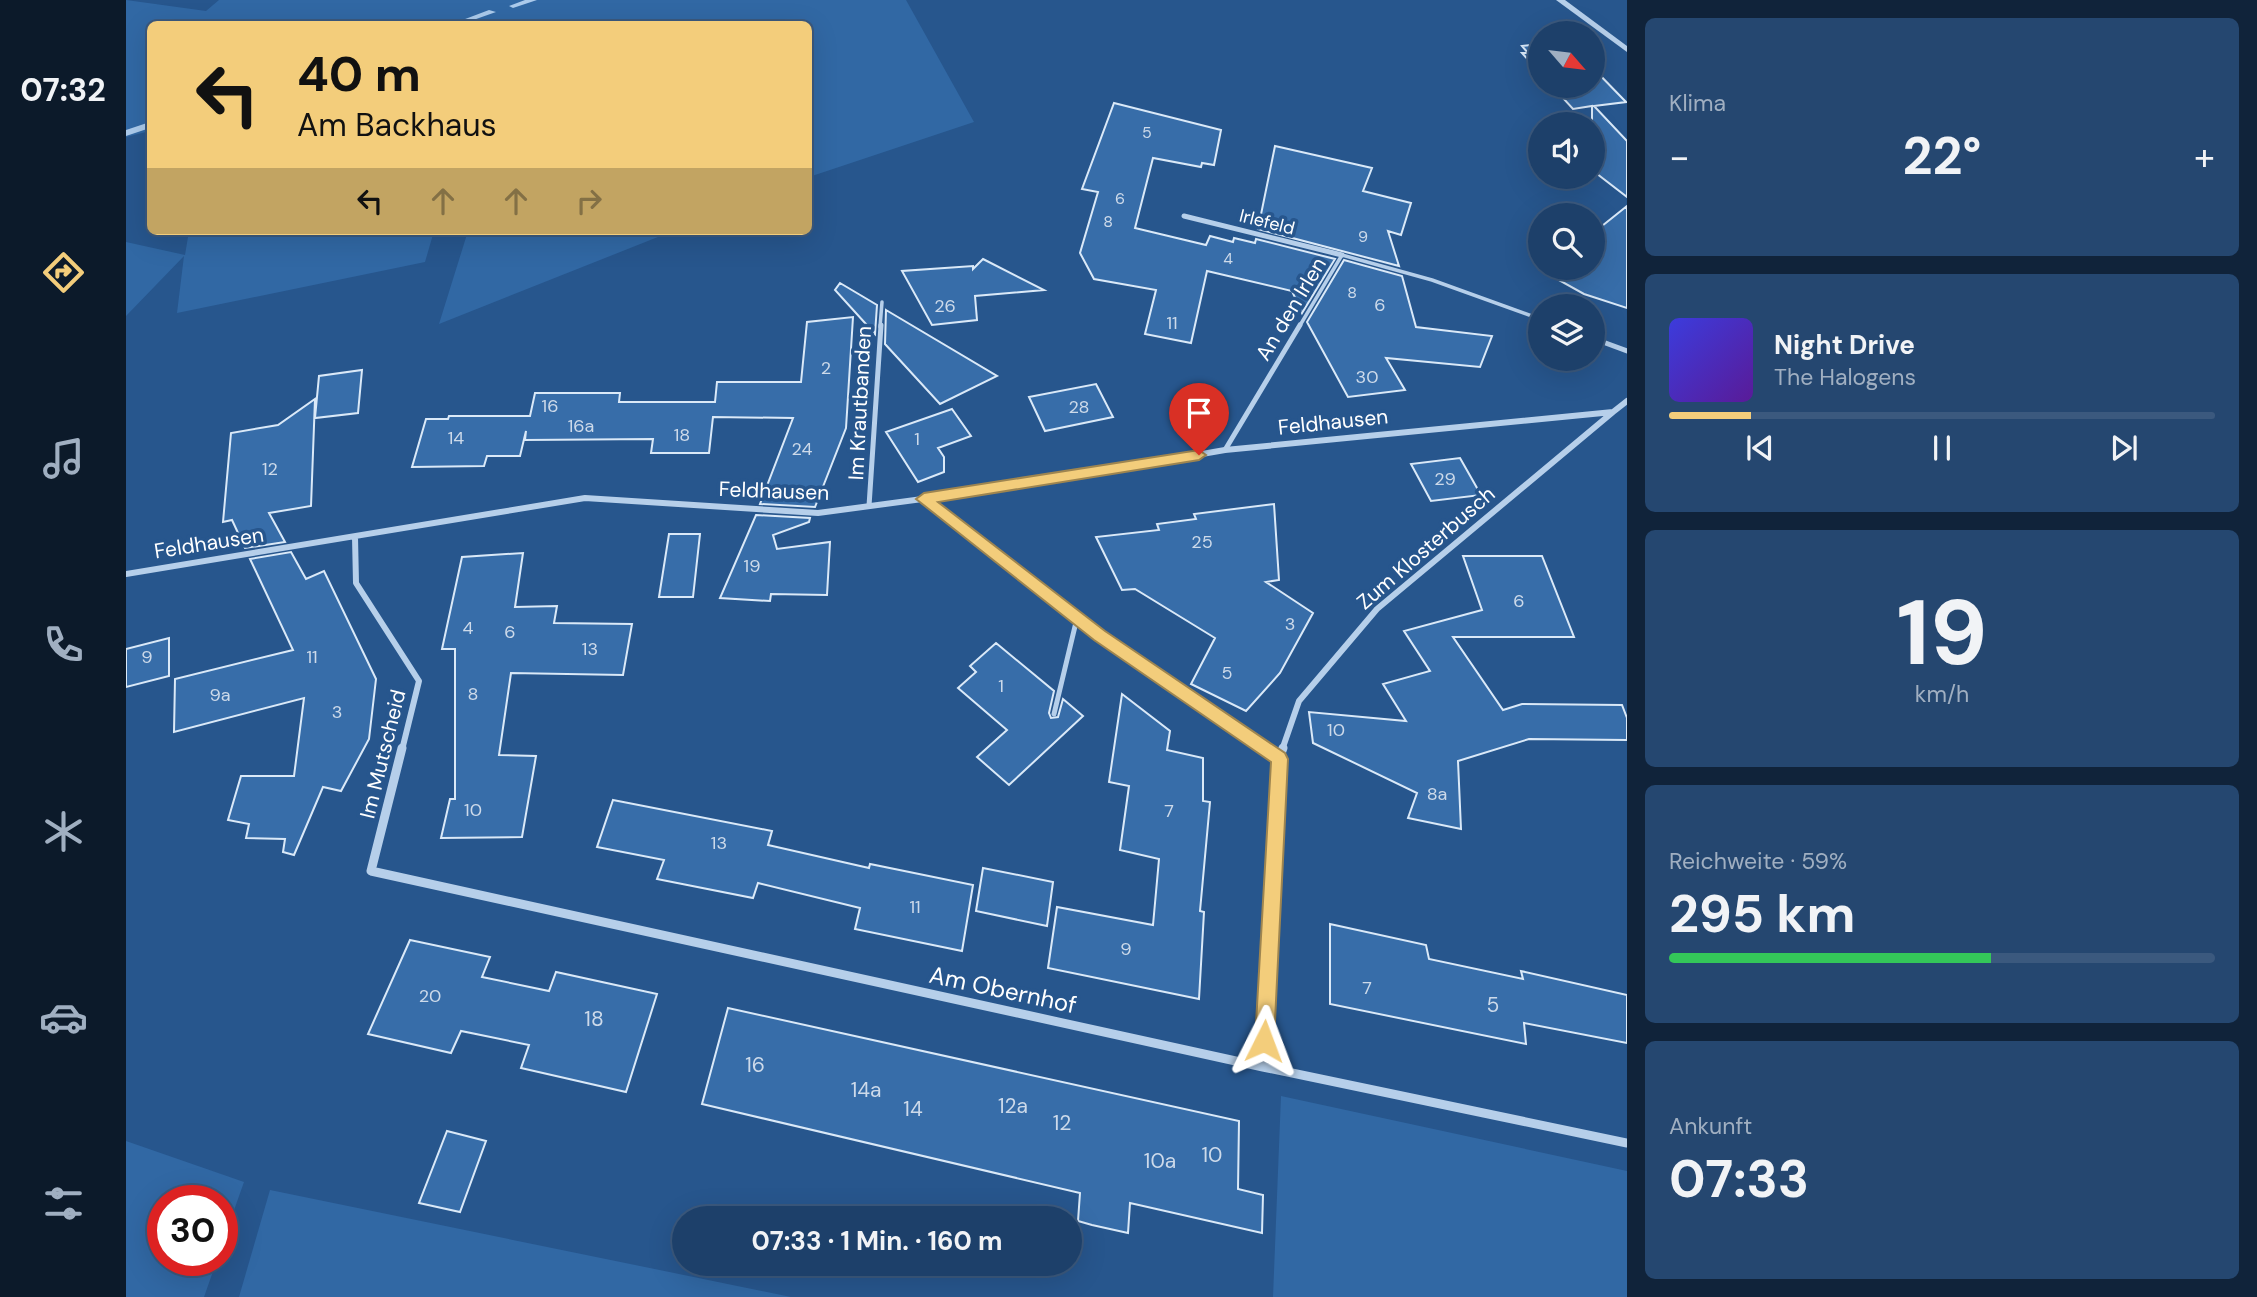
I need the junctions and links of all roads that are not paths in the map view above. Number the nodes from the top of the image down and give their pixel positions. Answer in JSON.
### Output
{"nodes":[{"id":1,"x":1560,"y":0,"type":"edge"},
{"id":2,"x":1627,"y":50,"type":"edge"},
{"id":3,"x":1184,"y":216,"type":"dead end"},
{"id":4,"x":1342,"y":255,"type":"junction"},
{"id":5,"x":881,"y":302,"type":"dead end"},
{"id":6,"x":1528,"y":315,"type":"edge"},
{"id":7,"x":1605,"y":343,"type":"edge"},
{"id":8,"x":1627,"y":351,"type":"edge"},
{"id":9,"x":1627,"y":401,"type":"edge"},
{"id":10,"x":1613,"y":412,"type":"junction"},
{"id":11,"x":1225,"y":450,"type":"junction"},
{"id":12,"x":924,"y":499,"type":"junction"},
{"id":13,"x":869,"y":506,"type":"junction"},
{"id":14,"x":355,"y":537,"type":"junction"},
{"id":15,"x":126,"y":574,"type":"edge"},
{"id":16,"x":1077,"y":618,"type":"junction"},
{"id":17,"x":1054,"y":714,"type":"dead end"},
{"id":18,"x":1279,"y":759,"type":"junction"},
{"id":19,"x":371,"y":871,"type":"joint"},
{"id":20,"x":1263,"y":1067,"type":"junction"},
{"id":21,"x":1627,"y":1143,"type":"edge"}],
"edges":[{"from":1,"to":2,"type":"street"},
{"from":3,"to":4,"type":"street","name":"Irlefeld"},
{"from":4,"to":6,"type":"lane","name":"An den Irlen"},
{"from":4,"to":11,"type":"lane","name":"An den Irlen"},
{"from":5,"to":13,"type":"lane","name":"Im Krautbanden"},
{"from":7,"to":8,"type":"lane"},
{"from":9,"to":10,"type":"street"},
{"from":10,"to":11,"type":"street","name":"Feldhausen"},
{"from":10,"to":18,"type":"street","name":"Zum Klosterbusch"},
{"from":11,"to":12,"type":"street","name":"Feldhausen"},
{"from":12,"to":13,"type":"street","name":"Feldhausen"},
{"from":12,"to":16,"type":"street"},
{"from":13,"to":14,"type":"street","name":"Feldhausen"},
{"from":14,"to":15,"type":"street","name":"Feldhausen"},
{"from":14,"to":19,"type":"street","name":"Im Mutscheid"},
{"from":16,"to":17,"type":"lane"},
{"from":16,"to":18,"type":"street"},
{"from":18,"to":20,"type":"street","name":"Zum Klosterbusch"},
{"from":19,"to":20,"type":"street","name":"Am Obernhof"},
{"from":20,"to":21,"type":"street","name":"Am Obernhof"}]}
